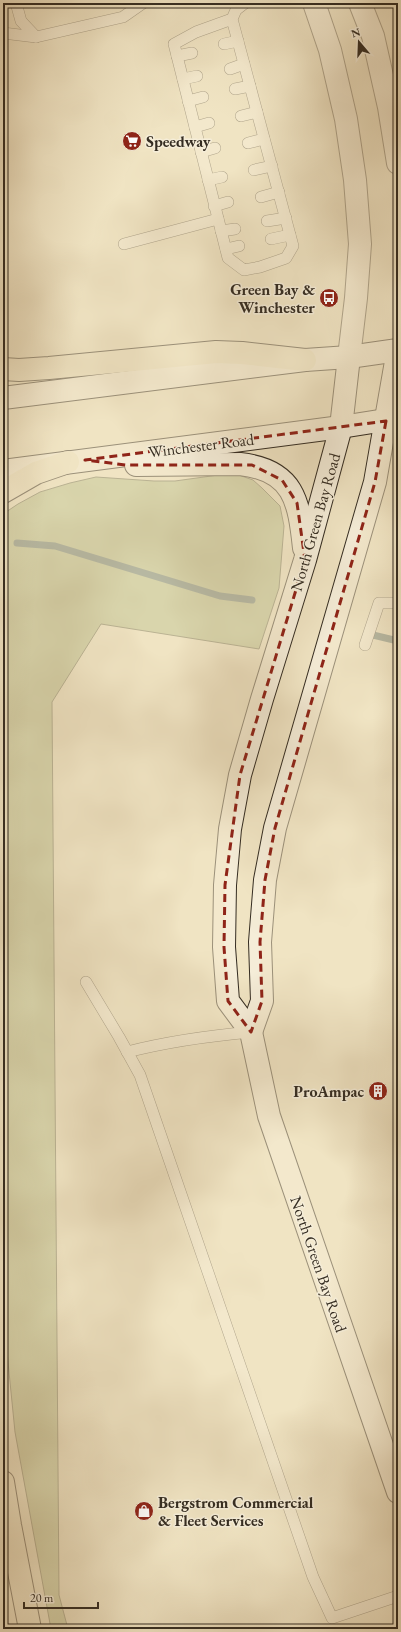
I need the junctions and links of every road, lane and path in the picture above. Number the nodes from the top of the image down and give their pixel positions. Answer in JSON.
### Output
{"nodes":[{"id":1,"x":16,"y":3,"type":"edge"},
{"id":2,"x":144,"y":3,"type":"edge"},
{"id":3,"x":245,"y":3,"type":"edge"},
{"id":4,"x":314,"y":3,"type":"edge"},
{"id":5,"x":360,"y":3,"type":"edge"},
{"id":6,"x":232,"y":19,"type":"junction"},
{"id":7,"x":3,"y":33,"type":"edge"},
{"id":8,"x":36,"y":36,"type":"junction"},
{"id":9,"x":238,"y":41,"type":"junction"},
{"id":10,"x":224,"y":44,"type":"dead end"},
{"id":11,"x":192,"y":53,"type":"dead end"},
{"id":12,"x":177,"y":56,"type":"junction"},
{"id":13,"x":244,"y":64,"type":"junction"},
{"id":14,"x":230,"y":68,"type":"dead end"},
{"id":15,"x":197,"y":76,"type":"dead end"},
{"id":16,"x":183,"y":79,"type":"junction"},
{"id":17,"x":250,"y":86,"type":"junction"},
{"id":18,"x":235,"y":89,"type":"dead end"},
{"id":19,"x":203,"y":97,"type":"dead end"},
{"id":20,"x":188,"y":101,"type":"junction"},
{"id":21,"x":257,"y":112,"type":"junction"},
{"id":22,"x":241,"y":116,"type":"dead end"},
{"id":23,"x":209,"y":123,"type":"dead end"},
{"id":24,"x":194,"y":127,"type":"junction"},
{"id":25,"x":264,"y":139,"type":"junction"},
{"id":26,"x":248,"y":143,"type":"dead end"},
{"id":27,"x":215,"y":148,"type":"dead end"},
{"id":28,"x":201,"y":152,"type":"junction"},
{"id":29,"x":398,"y":163,"type":"edge"},
{"id":30,"x":272,"y":166,"type":"junction"},
{"id":31,"x":254,"y":170,"type":"dead end"},
{"id":32,"x":222,"y":177,"type":"dead end"},
{"id":33,"x":208,"y":180,"type":"junction"},
{"id":34,"x":279,"y":192,"type":"junction"},
{"id":35,"x":260,"y":196,"type":"dead end"},
{"id":36,"x":228,"y":202,"type":"dead end"},
{"id":37,"x":214,"y":206,"type":"junction"},
{"id":38,"x":286,"y":218,"type":"junction"},
{"id":39,"x":218,"y":219,"type":"junction"},
{"id":40,"x":267,"y":221,"type":"dead end"},
{"id":41,"x":235,"y":229,"type":"dead end"},
{"id":42,"x":221,"y":232,"type":"junction"},
{"id":43,"x":290,"y":235,"type":"junction"},
{"id":44,"x":271,"y":239,"type":"dead end"},
{"id":45,"x":124,"y":244,"type":"dead end"},
{"id":46,"x":238,"y":246,"type":"dead end"},
{"id":47,"x":226,"y":249,"type":"junction"},
{"id":48,"x":398,"y":350,"type":"edge"},
{"id":49,"x":349,"y":357,"type":"junction"},
{"id":50,"x":305,"y":360,"type":"junction"},
{"id":51,"x":3,"y":369,"type":"edge"},
{"id":52,"x":3,"y":398,"type":"edge"},
{"id":53,"x":392,"y":419,"type":"edge"},
{"id":54,"x":341,"y":427,"type":"junction"},
{"id":55,"x":77,"y":461,"type":"junction"},
{"id":56,"x":3,"y":471,"type":"edge"},
{"id":57,"x":3,"y":492,"type":"edge"},
{"id":58,"x":306,"y":560,"type":"junction"},
{"id":59,"x":398,"y":603,"type":"edge"},
{"id":60,"x":365,"y":645,"type":"dead end"},
{"id":61,"x":86,"y":982,"type":"dead end"},
{"id":62,"x":251,"y":1032,"type":"junction"},
{"id":63,"x":127,"y":1052,"type":"junction"},
{"id":64,"x":3,"y":1482,"type":"edge"},
{"id":65,"x":398,"y":1492,"type":"edge"},
{"id":66,"x":398,"y":1596,"type":"edge"},
{"id":67,"x":30,"y":1629,"type":"edge"}],
"edges":[{"from":1,"to":8,"type":"lane"},
{"from":2,"to":8,"type":"lane"},
{"from":3,"to":6,"type":"lane"},
{"from":4,"to":49,"type":"main road","name":"North Green Bay Road"},
{"from":5,"to":29,"type":"main road"},
{"from":6,"to":9,"type":"lane"},
{"from":6,"to":12,"type":"lane"},
{"from":7,"to":8,"type":"lane"},
{"from":9,"to":10,"type":"lane"},
{"from":9,"to":13,"type":"lane"},
{"from":11,"to":12,"type":"lane"},
{"from":12,"to":16,"type":"lane"},
{"from":13,"to":14,"type":"lane"},
{"from":13,"to":17,"type":"lane"},
{"from":15,"to":16,"type":"lane"},
{"from":16,"to":20,"type":"lane"},
{"from":17,"to":18,"type":"lane"},
{"from":17,"to":21,"type":"lane"},
{"from":19,"to":20,"type":"lane"},
{"from":20,"to":24,"type":"lane"},
{"from":21,"to":22,"type":"lane"},
{"from":21,"to":25,"type":"lane"},
{"from":23,"to":24,"type":"lane"},
{"from":24,"to":28,"type":"lane"},
{"from":25,"to":26,"type":"lane"},
{"from":25,"to":30,"type":"lane"},
{"from":27,"to":28,"type":"lane"},
{"from":28,"to":33,"type":"lane"},
{"from":30,"to":31,"type":"lane"},
{"from":30,"to":34,"type":"lane"},
{"from":32,"to":33,"type":"lane"},
{"from":33,"to":37,"type":"lane"},
{"from":34,"to":35,"type":"lane"},
{"from":34,"to":38,"type":"lane"},
{"from":36,"to":37,"type":"lane"},
{"from":37,"to":39,"type":"lane"},
{"from":38,"to":40,"type":"lane"},
{"from":38,"to":43,"type":"lane"},
{"from":39,"to":42,"type":"lane"},
{"from":39,"to":45,"type":"lane"},
{"from":41,"to":42,"type":"lane"},
{"from":42,"to":47,"type":"lane"},
{"from":43,"to":44,"type":"lane"},
{"from":43,"to":47,"type":"lane"},
{"from":46,"to":47,"type":"lane"},
{"from":48,"to":49,"type":"main road"},
{"from":48,"to":53,"type":"main road"},
{"from":49,"to":50,"type":"main road"},
{"from":49,"to":54,"type":"main road","name":"North Green Bay Road"},
{"from":50,"to":51,"type":"highway"},
{"from":50,"to":52,"type":"main road"},
{"from":53,"to":54,"type":"main road","name":"Winchester Road"},
{"from":53,"to":62,"type":"main road"},
{"from":54,"to":55,"type":"main road","name":"Winchester Road"},
{"from":54,"to":58,"type":"main road","name":"North Green Bay Road"},
{"from":55,"to":56,"type":"main road","name":"Winchester Road"},
{"from":55,"to":57,"type":"highway"},
{"from":55,"to":58,"type":"main road"},
{"from":58,"to":62,"type":"main road","name":"North Green Bay Road"},
{"from":59,"to":60,"type":"lane"},
{"from":61,"to":63,"type":"lane"},
{"from":62,"to":63,"type":"lane"},
{"from":62,"to":65,"type":"main road","name":"North Green Bay Road"},
{"from":63,"to":66,"type":"lane"},
{"from":64,"to":67,"type":"highway"}]}
